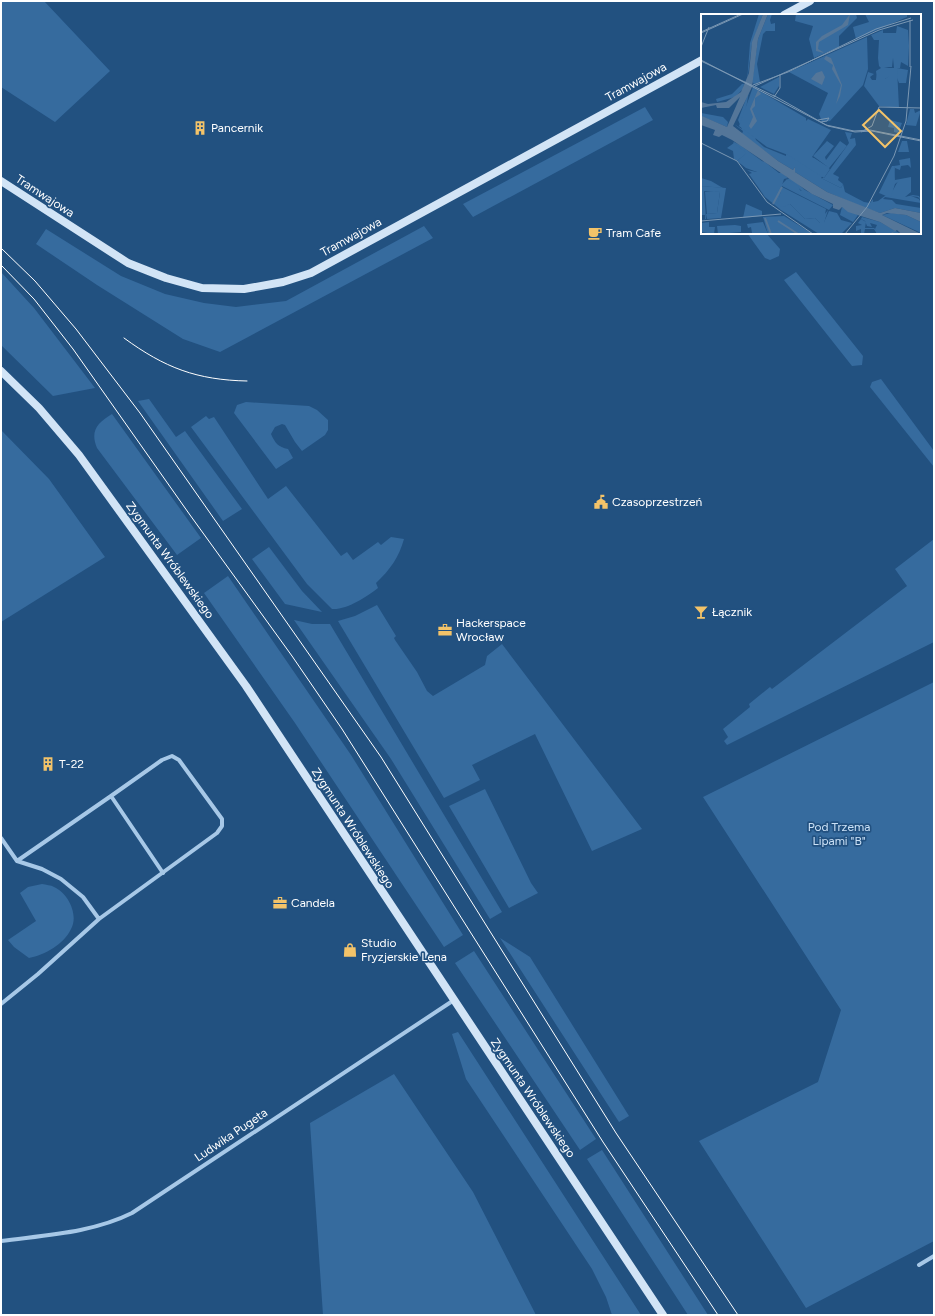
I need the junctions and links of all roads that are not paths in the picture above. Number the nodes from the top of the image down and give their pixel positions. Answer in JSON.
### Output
{"nodes":[{"id":1,"x":810,"y":1,"type":"edge"},
{"id":2,"x":786,"y":14,"type":"edge"},
{"id":3,"x":701,"y":61,"type":"edge"},
{"id":4,"x":1,"y":181,"type":"edge"},
{"id":5,"x":1,"y":371,"type":"edge"},
{"id":6,"x":111,"y":796,"type":"junction"},
{"id":7,"x":1,"y":838,"type":"edge"},
{"id":8,"x":17,"y":861,"type":"junction"},
{"id":9,"x":163,"y":873,"type":"junction"},
{"id":10,"x":99,"y":919,"type":"junction"},
{"id":11,"x":454,"y":1000,"type":"junction"},
{"id":12,"x":1,"y":1004,"type":"edge"},
{"id":13,"x":1,"y":1241,"type":"edge"},
{"id":14,"x":934,"y":1256,"type":"edge"},
{"id":15,"x":919,"y":1265,"type":"dead end"},
{"id":16,"x":663,"y":1315,"type":"edge"}],
"edges":[{"from":1,"to":2,"type":"main road"},
{"from":3,"to":4,"type":"main road","name":"Tramwajowa"},
{"from":5,"to":11,"type":"main road","name":"Zygmunta Wróblewskiego"},
{"from":6,"to":8,"type":"street"},
{"from":6,"to":9,"type":"street"},
{"from":6,"to":9,"type":"street"},
{"from":7,"to":8,"type":"street"},
{"from":8,"to":10,"type":"street"},
{"from":9,"to":10,"type":"street"},
{"from":10,"to":12,"type":"street"},
{"from":11,"to":13,"type":"street","name":"Ludwika Pugeta"},
{"from":11,"to":16,"type":"main road","name":"Zygmunta Wróblewskiego"},
{"from":14,"to":15,"type":"street"}]}
